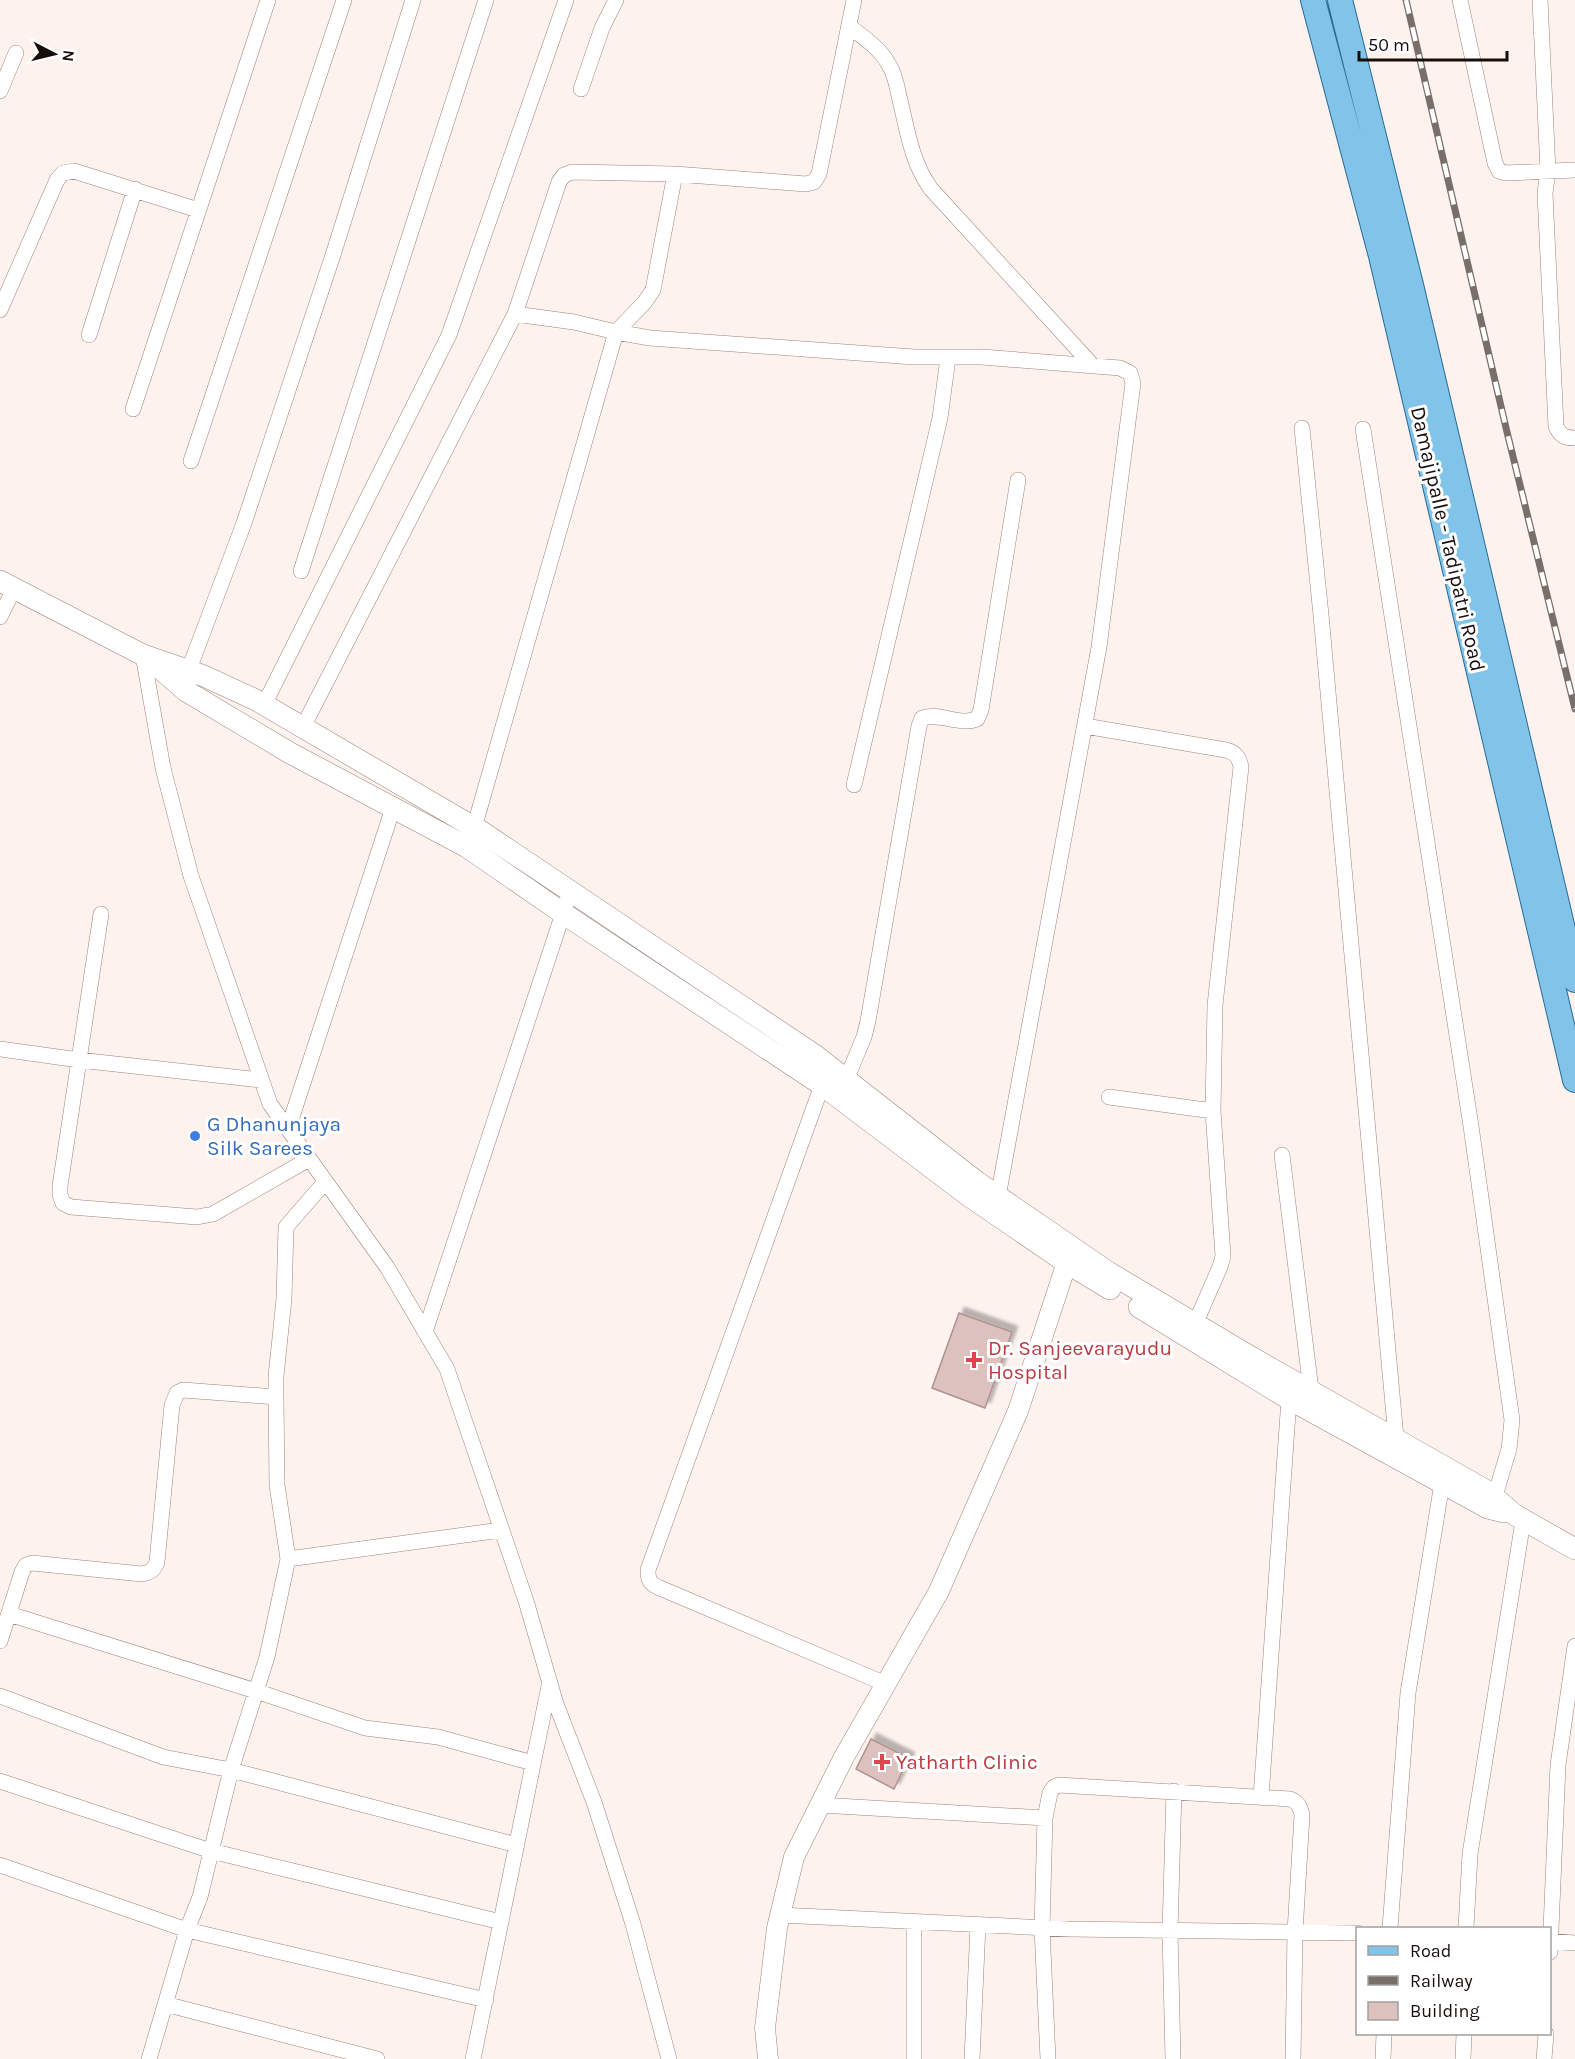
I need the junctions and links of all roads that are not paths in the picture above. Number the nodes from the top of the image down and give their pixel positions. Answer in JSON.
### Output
{"nodes":[{"id":1,"x":267,"y":0,"type":"edge"},
{"id":2,"x":344,"y":0,"type":"edge"},
{"id":3,"x":412,"y":0,"type":"edge"},
{"id":4,"x":486,"y":0,"type":"edge"},
{"id":5,"x":566,"y":0,"type":"edge"},
{"id":6,"x":616,"y":0,"type":"edge"},
{"id":7,"x":854,"y":0,"type":"edge"},
{"id":8,"x":1313,"y":0,"type":"edge"},
{"id":9,"x":1340,"y":0,"type":"edge"},
{"id":10,"x":1460,"y":0,"type":"edge"},
{"id":11,"x":1540,"y":0,"type":"edge"},
{"id":12,"x":849,"y":26,"type":"junction"},
{"id":13,"x":16,"y":53,"type":"dead end"},
{"id":14,"x":581,"y":89,"type":"dead end"},
{"id":15,"x":0,"y":91,"type":"edge"},
{"id":16,"x":1575,"y":170,"type":"edge"},
{"id":17,"x":1548,"y":171,"type":"junction"},
{"id":18,"x":675,"y":174,"type":"junction"},
{"id":19,"x":135,"y":189,"type":"junction"},
{"id":20,"x":198,"y":210,"type":"junction"},
{"id":21,"x":0,"y":310,"type":"edge"},
{"id":22,"x":515,"y":314,"type":"junction"},
{"id":23,"x":616,"y":332,"type":"junction"},
{"id":24,"x":89,"y":335,"type":"dead end"},
{"id":25,"x":948,"y":358,"type":"junction"},
{"id":26,"x":1093,"y":366,"type":"junction"},
{"id":27,"x":133,"y":409,"type":"dead end"},
{"id":28,"x":1302,"y":428,"type":"dead end"},
{"id":29,"x":1363,"y":429,"type":"dead end"},
{"id":30,"x":1575,"y":438,"type":"edge"},
{"id":31,"x":191,"y":461,"type":"dead end"},
{"id":32,"x":1018,"y":480,"type":"dead end"},
{"id":33,"x":301,"y":571,"type":"dead end"},
{"id":34,"x":7,"y":585,"type":"edge"},
{"id":35,"x":0,"y":617,"type":"edge"},
{"id":36,"x":145,"y":656,"type":"junction"},
{"id":37,"x":188,"y":672,"type":"junction"},
{"id":38,"x":264,"y":705,"type":"junction"},
{"id":39,"x":1085,"y":726,"type":"junction"},
{"id":40,"x":303,"y":728,"type":"junction"},
{"id":41,"x":854,"y":785,"type":"dead end"},
{"id":42,"x":393,"y":808,"type":"junction"},
{"id":43,"x":474,"y":828,"type":"junction"},
{"id":44,"x":570,"y":892,"type":"junction"},
{"id":45,"x":101,"y":914,"type":"dead end"},
{"id":46,"x":564,"y":915,"type":"junction"},
{"id":47,"x":1575,"y":980,"type":"edge"},
{"id":48,"x":706,"y":982,"type":"junction"},
{"id":49,"x":693,"y":1000,"type":"junction"},
{"id":50,"x":0,"y":1048,"type":"edge"},
{"id":51,"x":79,"y":1060,"type":"junction"},
{"id":52,"x":261,"y":1080,"type":"junction"},
{"id":53,"x":846,"y":1080,"type":"junction"},
{"id":54,"x":1575,"y":1080,"type":"edge"},
{"id":55,"x":822,"y":1085,"type":"junction"},
{"id":56,"x":1108,"y":1097,"type":"dead end"},
{"id":57,"x":1213,"y":1111,"type":"junction"},
{"id":58,"x":288,"y":1129,"type":"junction"},
{"id":59,"x":1282,"y":1155,"type":"dead end"},
{"id":60,"x":309,"y":1158,"type":"junction"},
{"id":61,"x":326,"y":1182,"type":"junction"},
{"id":62,"x":998,"y":1197,"type":"junction"},
{"id":63,"x":1069,"y":1255,"type":"junction"},
{"id":64,"x":1195,"y":1324,"type":"junction"},
{"id":65,"x":425,"y":1332,"type":"junction"},
{"id":66,"x":1311,"y":1390,"type":"junction"},
{"id":67,"x":276,"y":1397,"type":"junction"},
{"id":68,"x":1289,"y":1399,"type":"junction"},
{"id":69,"x":1396,"y":1438,"type":"junction"},
{"id":70,"x":1442,"y":1483,"type":"junction"},
{"id":71,"x":1496,"y":1496,"type":"junction"},
{"id":72,"x":1519,"y":1518,"type":"junction"},
{"id":73,"x":501,"y":1530,"type":"junction"},
{"id":74,"x":1575,"y":1549,"type":"edge"},
{"id":75,"x":288,"y":1559,"type":"junction"},
{"id":76,"x":9,"y":1614,"type":"junction"},
{"id":77,"x":0,"y":1641,"type":"edge"},
{"id":78,"x":1575,"y":1646,"type":"edge"},
{"id":79,"x":549,"y":1684,"type":"junction"},
{"id":80,"x":886,"y":1684,"type":"junction"},
{"id":81,"x":256,"y":1691,"type":"junction"},
{"id":82,"x":0,"y":1696,"type":"edge"},
{"id":83,"x":533,"y":1763,"type":"junction"},
{"id":84,"x":231,"y":1770,"type":"junction"},
{"id":85,"x":0,"y":1781,"type":"edge"},
{"id":86,"x":1174,"y":1791,"type":"junction"},
{"id":87,"x":1261,"y":1797,"type":"junction"},
{"id":88,"x":820,"y":1805,"type":"junction"},
{"id":89,"x":1045,"y":1818,"type":"junction"},
{"id":90,"x":517,"y":1845,"type":"junction"},
{"id":91,"x":211,"y":1851,"type":"junction"},
{"id":92,"x":0,"y":1865,"type":"edge"},
{"id":93,"x":780,"y":1915,"type":"junction"},
{"id":94,"x":501,"y":1922,"type":"junction"},
{"id":95,"x":914,"y":1922,"type":"junction"},
{"id":96,"x":978,"y":1925,"type":"junction"},
{"id":97,"x":1390,"y":1927,"type":"edge"},
{"id":98,"x":1466,"y":1927,"type":"edge"},
{"id":99,"x":1551,"y":1927,"type":"edge"},
{"id":100,"x":1042,"y":1928,"type":"junction"},
{"id":101,"x":188,"y":1930,"type":"junction"},
{"id":102,"x":1170,"y":1931,"type":"junction"},
{"id":103,"x":1294,"y":1932,"type":"junction"},
{"id":104,"x":1356,"y":1933,"type":"edge"},
{"id":105,"x":1551,"y":1941,"type":"edge"},
{"id":106,"x":1575,"y":1943,"type":"edge"},
{"id":107,"x":486,"y":2000,"type":"junction"},
{"id":108,"x":165,"y":2004,"type":"junction"},
{"id":109,"x":1384,"y":2035,"type":"edge"},
{"id":110,"x":1464,"y":2035,"type":"edge"},
{"id":111,"x":1546,"y":2035,"type":"edge"},
{"id":112,"x":149,"y":2059,"type":"edge"},
{"id":113,"x":377,"y":2059,"type":"edge"},
{"id":114,"x":473,"y":2059,"type":"edge"},
{"id":115,"x":669,"y":2059,"type":"edge"},
{"id":116,"x":768,"y":2059,"type":"edge"},
{"id":117,"x":914,"y":2059,"type":"edge"},
{"id":118,"x":972,"y":2059,"type":"edge"},
{"id":119,"x":1048,"y":2059,"type":"edge"},
{"id":120,"x":1173,"y":2059,"type":"edge"},
{"id":121,"x":1293,"y":2059,"type":"edge"},
{"id":122,"x":1383,"y":2059,"type":"edge"},
{"id":123,"x":1463,"y":2059,"type":"edge"},
{"id":124,"x":1545,"y":2059,"type":"edge"}],
"edges":[{"from":1,"to":20,"type":"street"},
{"from":2,"to":31,"type":"street"},
{"from":3,"to":37,"type":"street"},
{"from":4,"to":33,"type":"street"},
{"from":5,"to":38,"type":"street"},
{"from":6,"to":14,"type":"street"},
{"from":7,"to":12,"type":"street"},
{"from":8,"to":54,"type":"main road","name":"Damajipalle - Tadipatri Road"},
{"from":9,"to":47,"type":"main road","name":"Damajipalle - Tadipatri Road"},
{"from":10,"to":17,"type":"street"},
{"from":11,"to":17,"type":"street"},
{"from":12,"to":18,"type":"street"},
{"from":12,"to":26,"type":"street"},
{"from":13,"to":15,"type":"street"},
{"from":16,"to":17,"type":"street"},
{"from":17,"to":30,"type":"street"},
{"from":18,"to":22,"type":"street"},
{"from":18,"to":23,"type":"street"},
{"from":19,"to":20,"type":"street"},
{"from":19,"to":21,"type":"street"},
{"from":19,"to":24,"type":"street"},
{"from":20,"to":27,"type":"street"},
{"from":22,"to":23,"type":"street"},
{"from":22,"to":40,"type":"street"},
{"from":23,"to":25,"type":"street"},
{"from":23,"to":43,"type":"street"},
{"from":25,"to":26,"type":"street"},
{"from":25,"to":41,"type":"street"},
{"from":26,"to":39,"type":"street"},
{"from":28,"to":69,"type":"street"},
{"from":29,"to":71,"type":"street"},
{"from":32,"to":53,"type":"street"},
{"from":34,"to":35,"type":"street"},
{"from":34,"to":36,"type":"main road"},
{"from":36,"to":37,"type":"main road"},
{"from":36,"to":42,"type":"main road"},
{"from":36,"to":52,"type":"street"},
{"from":37,"to":38,"type":"main road"},
{"from":38,"to":40,"type":"main road"},
{"from":39,"to":57,"type":"street"},
{"from":39,"to":62,"type":"street"},
{"from":40,"to":43,"type":"main road"},
{"from":42,"to":46,"type":"main road"},
{"from":42,"to":58,"type":"street"},
{"from":43,"to":44,"type":"main road"},
{"from":44,"to":46,"type":"street"},
{"from":44,"to":48,"type":"main road"},
{"from":45,"to":51,"type":"street"},
{"from":46,"to":49,"type":"main road"},
{"from":46,"to":65,"type":"street"},
{"from":48,"to":49,"type":"main road"},
{"from":48,"to":53,"type":"main road"},
{"from":49,"to":55,"type":"main road"},
{"from":50,"to":51,"type":"street"},
{"from":51,"to":52,"type":"street"},
{"from":51,"to":60,"type":"street"},
{"from":52,"to":58,"type":"street"},
{"from":53,"to":62,"type":"main road"},
{"from":55,"to":63,"type":"main road"},
{"from":55,"to":80,"type":"street"},
{"from":56,"to":57,"type":"street"},
{"from":57,"to":64,"type":"street"},
{"from":58,"to":60,"type":"street"},
{"from":59,"to":66,"type":"street"},
{"from":60,"to":61,"type":"street"},
{"from":61,"to":65,"type":"street"},
{"from":61,"to":67,"type":"street"},
{"from":62,"to":63,"type":"main road"},
{"from":63,"to":64,"type":"main road"},
{"from":63,"to":68,"type":"main road"},
{"from":63,"to":80,"type":"street"},
{"from":64,"to":66,"type":"main road"},
{"from":65,"to":73,"type":"street"},
{"from":66,"to":69,"type":"main road"},
{"from":67,"to":75,"type":"street"},
{"from":67,"to":76,"type":"street"},
{"from":68,"to":70,"type":"main road"},
{"from":68,"to":87,"type":"street"},
{"from":69,"to":71,"type":"main road"},
{"from":70,"to":72,"type":"main road"},
{"from":70,"to":97,"type":"street"},
{"from":71,"to":72,"type":"main road"},
{"from":72,"to":74,"type":"main road"},
{"from":72,"to":98,"type":"street"},
{"from":73,"to":75,"type":"street"},
{"from":73,"to":79,"type":"street"},
{"from":75,"to":81,"type":"street"},
{"from":76,"to":77,"type":"street"},
{"from":76,"to":81,"type":"street"},
{"from":78,"to":99,"type":"street"},
{"from":79,"to":83,"type":"street"},
{"from":79,"to":115,"type":"street"},
{"from":80,"to":88,"type":"street"},
{"from":81,"to":83,"type":"street"},
{"from":81,"to":84,"type":"street"},
{"from":82,"to":84,"type":"street"},
{"from":83,"to":90,"type":"street"},
{"from":84,"to":90,"type":"street"},
{"from":84,"to":91,"type":"street"},
{"from":85,"to":91,"type":"street"},
{"from":86,"to":87,"type":"street"},
{"from":86,"to":89,"type":"street"},
{"from":86,"to":102,"type":"street"},
{"from":87,"to":103,"type":"street"},
{"from":88,"to":89,"type":"street"},
{"from":88,"to":93,"type":"street"},
{"from":89,"to":100,"type":"street"},
{"from":90,"to":94,"type":"street"},
{"from":91,"to":94,"type":"street"},
{"from":91,"to":101,"type":"street"},
{"from":92,"to":101,"type":"street"},
{"from":93,"to":95,"type":"street"},
{"from":93,"to":116,"type":"street"},
{"from":94,"to":107,"type":"street"},
{"from":95,"to":96,"type":"street"},
{"from":95,"to":117,"type":"street"},
{"from":96,"to":100,"type":"street"},
{"from":96,"to":118,"type":"street"},
{"from":100,"to":102,"type":"street"},
{"from":100,"to":119,"type":"street"},
{"from":101,"to":107,"type":"street"},
{"from":101,"to":108,"type":"street"},
{"from":102,"to":103,"type":"street"},
{"from":102,"to":120,"type":"street"},
{"from":103,"to":104,"type":"street"},
{"from":103,"to":121,"type":"street"},
{"from":105,"to":106,"type":"street"},
{"from":107,"to":114,"type":"street"},
{"from":108,"to":112,"type":"street"},
{"from":108,"to":113,"type":"street"},
{"from":109,"to":122,"type":"street"},
{"from":110,"to":123,"type":"street"},
{"from":111,"to":124,"type":"street"}]}
